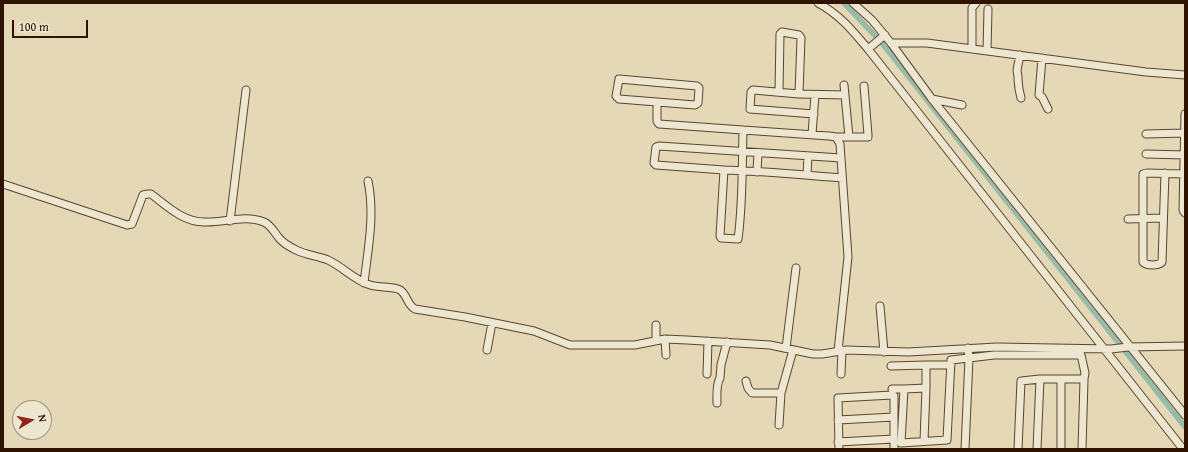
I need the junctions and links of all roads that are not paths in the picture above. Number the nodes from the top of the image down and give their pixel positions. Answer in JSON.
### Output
{"nodes":[{"id":1,"x":818,"y":3,"type":"edge"},
{"id":2,"x":853,"y":3,"type":"edge"},
{"id":3,"x":976,"y":3,"type":"edge"},
{"id":4,"x":988,"y":9,"type":"dead end"},
{"id":5,"x":884,"y":36,"type":"junction"},
{"id":6,"x":891,"y":42,"type":"junction"},
{"id":7,"x":870,"y":48,"type":"junction"},
{"id":8,"x":972,"y":49,"type":"junction"},
{"id":9,"x":987,"y":51,"type":"junction"},
{"id":10,"x":1020,"y":55,"type":"junction"},
{"id":11,"x":1042,"y":58,"type":"junction"},
{"id":12,"x":1185,"y":75,"type":"edge"},
{"id":13,"x":844,"y":85,"type":"dead end"},
{"id":14,"x":864,"y":86,"type":"dead end"},
{"id":15,"x":246,"y":90,"type":"dead end"},
{"id":16,"x":779,"y":92,"type":"junction"},
{"id":17,"x":799,"y":94,"type":"junction"},
{"id":18,"x":815,"y":95,"type":"junction"},
{"id":19,"x":845,"y":95,"type":"junction"},
{"id":20,"x":1021,"y":98,"type":"dead end"},
{"id":21,"x":932,"y":99,"type":"junction"},
{"id":22,"x":657,"y":102,"type":"junction"},
{"id":23,"x":962,"y":105,"type":"dead end"},
{"id":24,"x":1048,"y":109,"type":"dead end"},
{"id":25,"x":814,"y":114,"type":"junction"},
{"id":26,"x":1185,"y":114,"type":"edge"},
{"id":27,"x":743,"y":130,"type":"junction"},
{"id":28,"x":1185,"y":133,"type":"edge"},
{"id":29,"x":812,"y":134,"type":"junction"},
{"id":30,"x":1146,"y":134,"type":"dead end"},
{"id":31,"x":836,"y":137,"type":"junction"},
{"id":32,"x":849,"y":137,"type":"junction"},
{"id":33,"x":742,"y":152,"type":"junction"},
{"id":34,"x":758,"y":153,"type":"junction"},
{"id":35,"x":1146,"y":154,"type":"dead end"},
{"id":36,"x":1185,"y":155,"type":"edge"},
{"id":37,"x":808,"y":156,"type":"junction"},
{"id":38,"x":841,"y":158,"type":"junction"},
{"id":39,"x":724,"y":170,"type":"junction"},
{"id":40,"x":742,"y":171,"type":"junction"},
{"id":41,"x":757,"y":172,"type":"junction"},
{"id":42,"x":1165,"y":173,"type":"junction"},
{"id":43,"x":1184,"y":174,"type":"edge"},
{"id":44,"x":807,"y":175,"type":"junction"},
{"id":45,"x":842,"y":178,"type":"junction"},
{"id":46,"x":368,"y":181,"type":"dead end"},
{"id":47,"x":3,"y":184,"type":"edge"},
{"id":48,"x":1184,"y":194,"type":"edge"},
{"id":49,"x":1185,"y":213,"type":"edge"},
{"id":50,"x":1164,"y":218,"type":"junction"},
{"id":51,"x":1128,"y":219,"type":"dead end"},
{"id":52,"x":1143,"y":219,"type":"junction"},
{"id":53,"x":230,"y":221,"type":"junction"},
{"id":54,"x":796,"y":268,"type":"dead end"},
{"id":55,"x":364,"y":283,"type":"junction"},
{"id":56,"x":880,"y":306,"type":"dead end"},
{"id":57,"x":492,"y":323,"type":"junction"},
{"id":58,"x":656,"y":325,"type":"dead end"},
{"id":59,"x":665,"y":339,"type":"junction"},
{"id":60,"x":708,"y":340,"type":"junction"},
{"id":61,"x":656,"y":341,"type":"junction"},
{"id":62,"x":727,"y":342,"type":"junction"},
{"id":63,"x":1185,"y":346,"type":"edge"},
{"id":64,"x":1130,"y":347,"type":"junction"},
{"id":65,"x":786,"y":348,"type":"junction"},
{"id":66,"x":968,"y":348,"type":"junction"},
{"id":67,"x":1096,"y":349,"type":"junction"},
{"id":68,"x":1108,"y":349,"type":"junction"},
{"id":69,"x":487,"y":350,"type":"dead end"},
{"id":70,"x":793,"y":350,"type":"junction"},
{"id":71,"x":840,"y":351,"type":"junction"},
{"id":72,"x":884,"y":352,"type":"junction"},
{"id":73,"x":1081,"y":355,"type":"junction"},
{"id":74,"x":666,"y":356,"type":"dead end"},
{"id":75,"x":969,"y":358,"type":"junction"},
{"id":76,"x":926,"y":365,"type":"junction"},
{"id":77,"x":951,"y":365,"type":"junction"},
{"id":78,"x":891,"y":366,"type":"dead end"},
{"id":79,"x":707,"y":374,"type":"dead end"},
{"id":80,"x":841,"y":374,"type":"dead end"},
{"id":81,"x":1040,"y":379,"type":"junction"},
{"id":82,"x":1084,"y":379,"type":"junction"},
{"id":83,"x":1061,"y":380,"type":"junction"},
{"id":84,"x":746,"y":381,"type":"dead end"},
{"id":85,"x":926,"y":388,"type":"junction"},
{"id":86,"x":892,"y":389,"type":"dead end"},
{"id":87,"x":904,"y":389,"type":"junction"},
{"id":88,"x":781,"y":394,"type":"junction"},
{"id":89,"x":717,"y":403,"type":"dead end"},
{"id":90,"x":1185,"y":415,"type":"edge"},
{"id":91,"x":894,"y":417,"type":"junction"},
{"id":92,"x":838,"y":420,"type":"junction"},
{"id":93,"x":779,"y":425,"type":"dead end"},
{"id":94,"x":894,"y":439,"type":"junction"},
{"id":95,"x":924,"y":442,"type":"junction"},
{"id":96,"x":839,"y":446,"type":"edge"},
{"id":97,"x":894,"y":449,"type":"edge"},
{"id":98,"x":965,"y":449,"type":"edge"},
{"id":99,"x":1018,"y":449,"type":"edge"},
{"id":100,"x":1037,"y":449,"type":"edge"},
{"id":101,"x":1061,"y":449,"type":"edge"},
{"id":102,"x":1082,"y":449,"type":"edge"},
{"id":103,"x":1183,"y":449,"type":"edge"}],
"edges":[{"from":1,"to":7,"type":"street"},
{"from":2,"to":5,"type":"street"},
{"from":3,"to":8,"type":"street"},
{"from":4,"to":9,"type":"street"},
{"from":5,"to":6,"type":"street"},
{"from":5,"to":7,"type":"street"},
{"from":6,"to":8,"type":"street"},
{"from":6,"to":21,"type":"street"},
{"from":7,"to":68,"type":"street"},
{"from":8,"to":9,"type":"street"},
{"from":9,"to":10,"type":"street"},
{"from":10,"to":11,"type":"street"},
{"from":10,"to":20,"type":"street"},
{"from":11,"to":12,"type":"street"},
{"from":11,"to":24,"type":"street"},
{"from":13,"to":19,"type":"street"},
{"from":14,"to":32,"type":"street"},
{"from":15,"to":53,"type":"street"},
{"from":16,"to":17,"type":"street"},
{"from":16,"to":17,"type":"street"},
{"from":16,"to":25,"type":"street"},
{"from":17,"to":18,"type":"street"},
{"from":18,"to":19,"type":"street"},
{"from":18,"to":25,"type":"street"},
{"from":19,"to":32,"type":"street"},
{"from":21,"to":23,"type":"street"},
{"from":21,"to":64,"type":"street"},
{"from":22,"to":22,"type":"street"},
{"from":22,"to":27,"type":"street"},
{"from":25,"to":29,"type":"street"},
{"from":26,"to":28,"type":"street"},
{"from":27,"to":29,"type":"street"},
{"from":27,"to":33,"type":"street"},
{"from":28,"to":30,"type":"street"},
{"from":28,"to":36,"type":"street"},
{"from":29,"to":31,"type":"street"},
{"from":31,"to":32,"type":"street"},
{"from":31,"to":38,"type":"street"},
{"from":33,"to":34,"type":"street"},
{"from":33,"to":39,"type":"street"},
{"from":33,"to":40,"type":"street"},
{"from":34,"to":37,"type":"street"},
{"from":34,"to":41,"type":"street"},
{"from":35,"to":36,"type":"street"},
{"from":36,"to":43,"type":"street"},
{"from":37,"to":38,"type":"street"},
{"from":37,"to":44,"type":"street"},
{"from":38,"to":45,"type":"street"},
{"from":39,"to":40,"type":"street"},
{"from":39,"to":40,"type":"street"},
{"from":40,"to":41,"type":"street"},
{"from":41,"to":44,"type":"street"},
{"from":42,"to":43,"type":"street"},
{"from":42,"to":50,"type":"street"},
{"from":42,"to":52,"type":"street"},
{"from":43,"to":48,"type":"street"},
{"from":44,"to":45,"type":"street"},
{"from":45,"to":71,"type":"street"},
{"from":46,"to":55,"type":"street"},
{"from":47,"to":53,"type":"street"},
{"from":48,"to":49,"type":"street"},
{"from":50,"to":52,"type":"street"},
{"from":50,"to":52,"type":"street"},
{"from":51,"to":52,"type":"street"},
{"from":53,"to":55,"type":"street"},
{"from":54,"to":65,"type":"street"},
{"from":55,"to":57,"type":"street"},
{"from":56,"to":72,"type":"street"},
{"from":57,"to":61,"type":"street"},
{"from":57,"to":69,"type":"street"},
{"from":58,"to":61,"type":"street"},
{"from":59,"to":60,"type":"street"},
{"from":59,"to":61,"type":"street"},
{"from":59,"to":74,"type":"street"},
{"from":60,"to":62,"type":"street"},
{"from":60,"to":79,"type":"street"},
{"from":62,"to":65,"type":"street"},
{"from":62,"to":89,"type":"street"},
{"from":63,"to":64,"type":"street"},
{"from":64,"to":68,"type":"street"},
{"from":64,"to":90,"type":"street"},
{"from":65,"to":70,"type":"street"},
{"from":66,"to":67,"type":"street"},
{"from":66,"to":72,"type":"street"},
{"from":66,"to":75,"type":"street"},
{"from":67,"to":68,"type":"street"},
{"from":67,"to":73,"type":"street"},
{"from":68,"to":103,"type":"street"},
{"from":70,"to":71,"type":"street"},
{"from":70,"to":88,"type":"street"},
{"from":71,"to":72,"type":"street"},
{"from":71,"to":80,"type":"street"},
{"from":73,"to":75,"type":"street"},
{"from":73,"to":82,"type":"street"},
{"from":75,"to":77,"type":"street"},
{"from":75,"to":98,"type":"street"},
{"from":76,"to":77,"type":"street"},
{"from":76,"to":78,"type":"street"},
{"from":76,"to":85,"type":"street"},
{"from":77,"to":95,"type":"street"},
{"from":81,"to":83,"type":"street"},
{"from":81,"to":99,"type":"street"},
{"from":81,"to":100,"type":"street"},
{"from":82,"to":83,"type":"street"},
{"from":82,"to":102,"type":"street"},
{"from":83,"to":101,"type":"street"},
{"from":84,"to":88,"type":"street"},
{"from":85,"to":87,"type":"street"},
{"from":85,"to":95,"type":"street"},
{"from":86,"to":87,"type":"street"},
{"from":87,"to":95,"type":"street"},
{"from":88,"to":93,"type":"street"},
{"from":91,"to":92,"type":"street"},
{"from":91,"to":92,"type":"street"},
{"from":91,"to":94,"type":"street"},
{"from":92,"to":96,"type":"street"},
{"from":94,"to":96,"type":"street"},
{"from":94,"to":97,"type":"street"}]}
